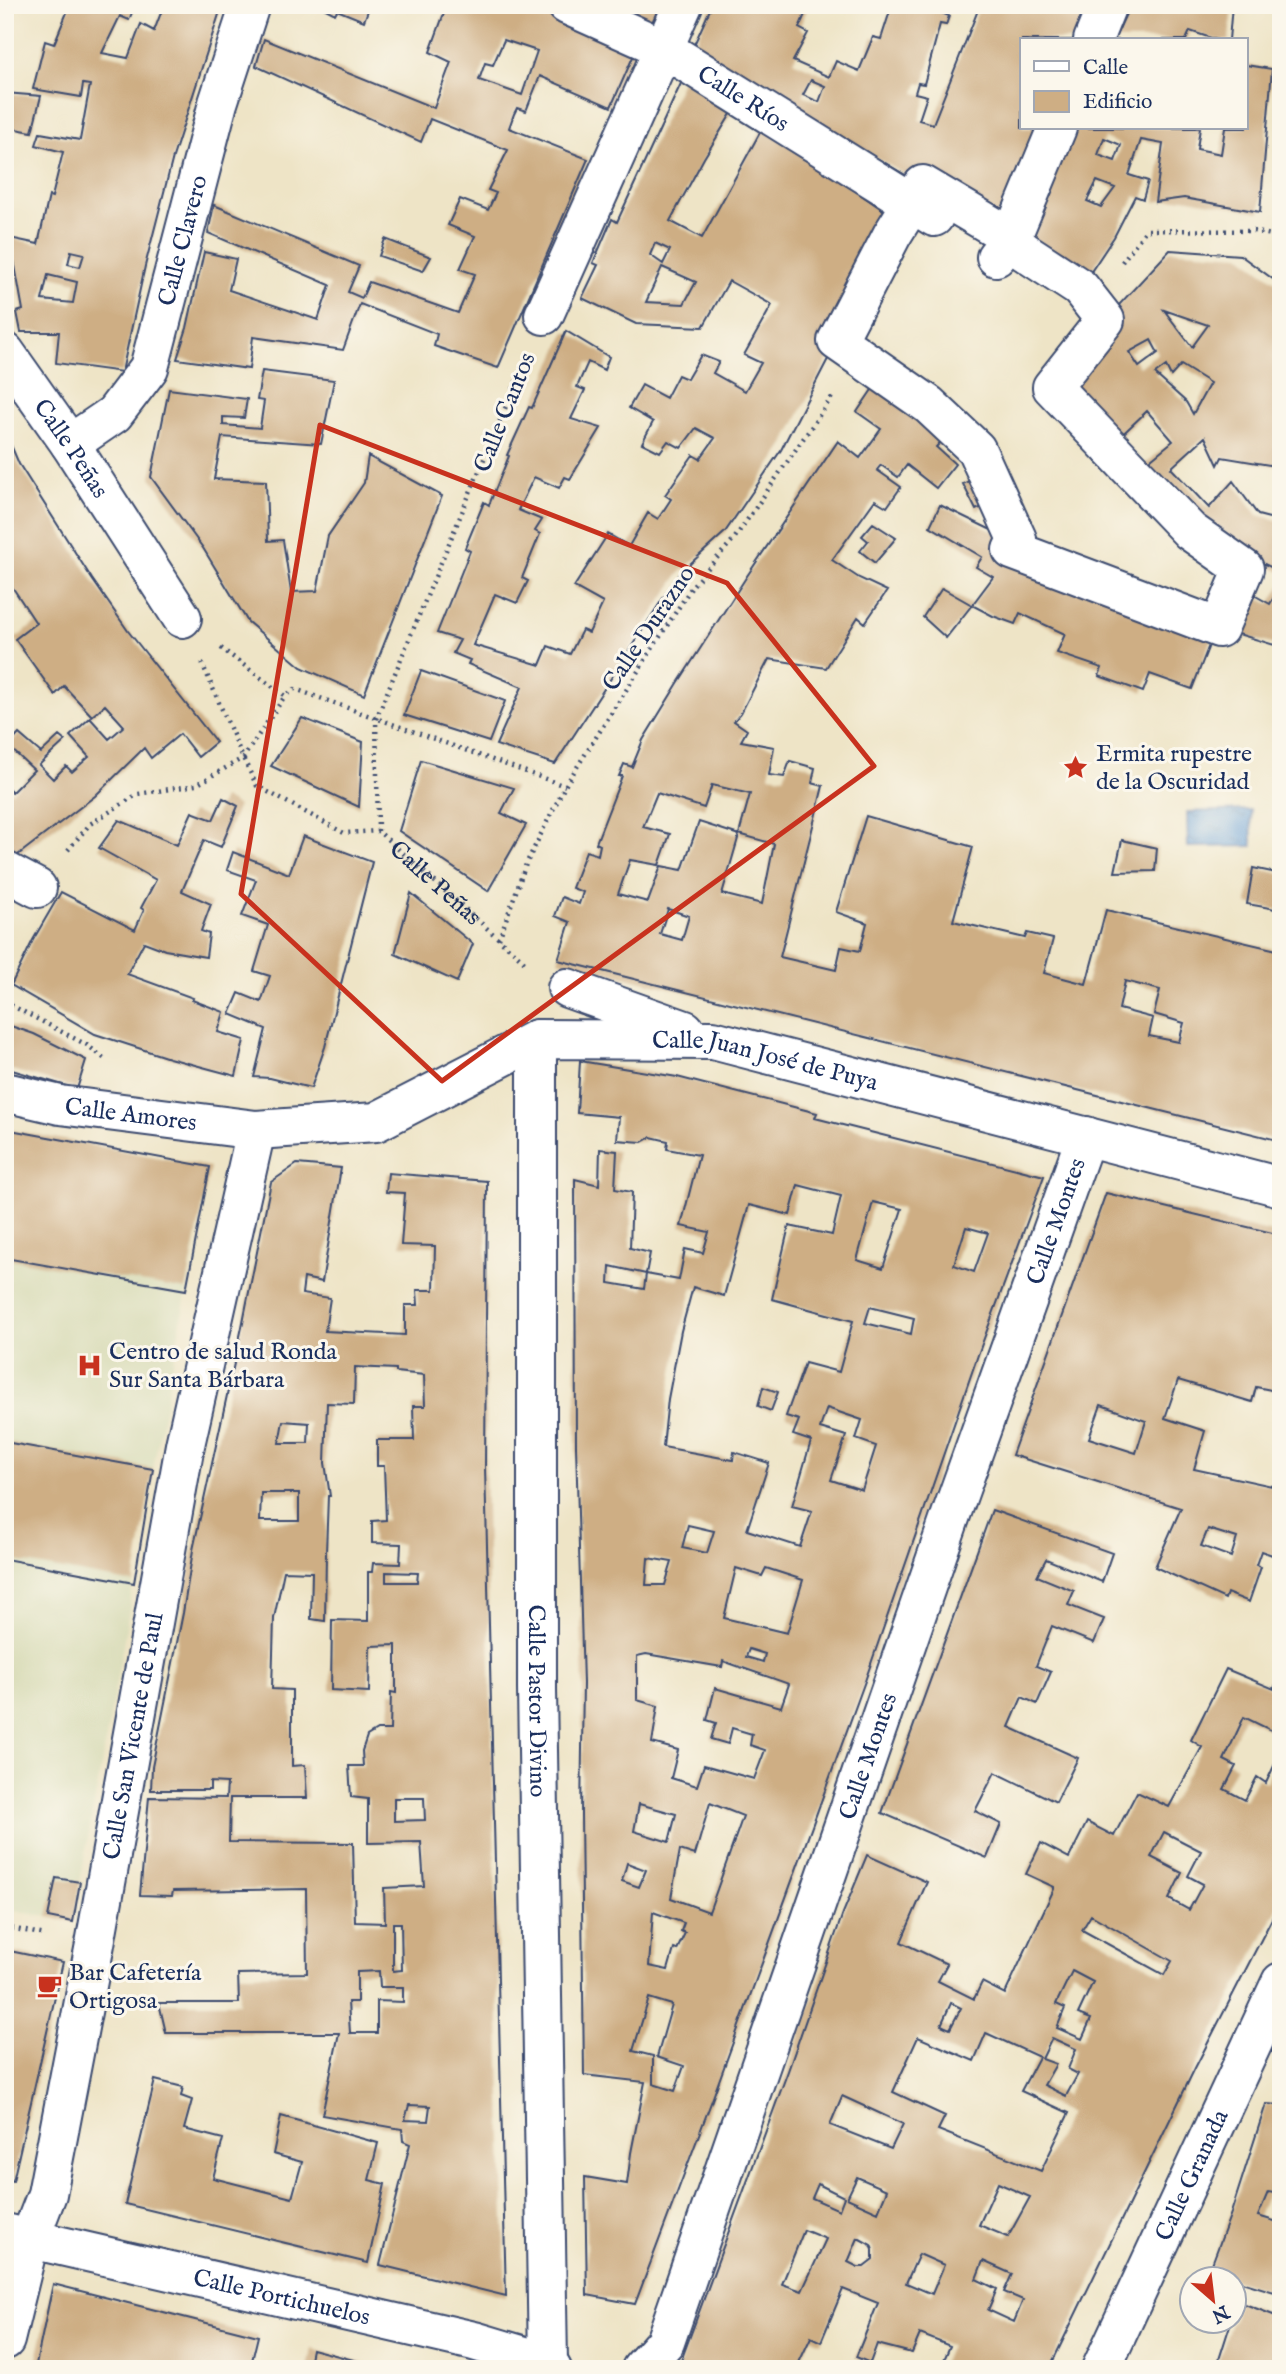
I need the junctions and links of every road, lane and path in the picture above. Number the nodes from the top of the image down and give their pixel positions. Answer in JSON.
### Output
{"nodes":[{"id":1,"x":250,"y":5,"type":"edge"},
{"id":2,"x":567,"y":5,"type":"edge"},
{"id":3,"x":683,"y":5,"type":"edge"},
{"id":4,"x":1107,"y":5,"type":"edge"},
{"id":5,"x":1094,"y":38,"type":"edge"},
{"id":6,"x":663,"y":48,"type":"junction"},
{"id":7,"x":1056,"y":130,"type":"edge"},
{"id":8,"x":911,"y":203,"type":"junction"},
{"id":9,"x":1281,"y":237,"type":"edge"},
{"id":10,"x":1011,"y":239,"type":"junction"},
{"id":11,"x":1092,"y":303,"type":"junction"},
{"id":12,"x":544,"y":315,"type":"joint"},
{"id":13,"x":5,"y":352,"type":"edge"},
{"id":14,"x":861,"y":356,"type":"junction"},
{"id":15,"x":70,"y":444,"type":"junction"},
{"id":16,"x":182,"y":618,"type":"junction"},
{"id":17,"x":285,"y":696,"type":"junction"},
{"id":18,"x":376,"y":719,"type":"junction"},
{"id":19,"x":243,"y":758,"type":"junction"},
{"id":20,"x":565,"y":786,"type":"junction"},
{"id":21,"x":378,"y":831,"type":"junction"},
{"id":22,"x":16,"y":880,"type":"edge"},
{"id":23,"x":499,"y":939,"type":"junction"},
{"id":24,"x":530,"y":967,"type":"dead end"},
{"id":25,"x":567,"y":988,"type":"dead end"},
{"id":26,"x":5,"y":1002,"type":"edge"},
{"id":27,"x":537,"y":1039,"type":"junction"},
{"id":28,"x":713,"y":1040,"type":"junction"},
{"id":29,"x":105,"y":1059,"type":"dead end"},
{"id":30,"x":5,"y":1092,"type":"edge"},
{"id":31,"x":256,"y":1130,"type":"junction"},
{"id":32,"x":1086,"y":1136,"type":"junction"},
{"id":33,"x":1281,"y":1187,"type":"edge"},
{"id":34,"x":1281,"y":1982,"type":"edge"},
{"id":35,"x":18,"y":2235,"type":"edge"},
{"id":36,"x":5,"y":2340,"type":"edge"},
{"id":37,"x":550,"y":2366,"type":"edge"},
{"id":38,"x":641,"y":2369,"type":"edge"},
{"id":39,"x":1101,"y":2369,"type":"edge"}],
"edges":[{"from":1,"to":15,"type":"street","name":"Calle Clavero"},
{"from":2,"to":6,"type":"street","name":"Calle Ríos"},
{"from":3,"to":6,"type":"street"},
{"from":4,"to":5,"type":"street"},
{"from":6,"to":8,"type":"street","name":"Calle Ríos"},
{"from":6,"to":12,"type":"street"},
{"from":7,"to":10,"type":"street"},
{"from":8,"to":10,"type":"street"},
{"from":8,"to":14,"type":"street"},
{"from":9,"to":11,"type":"path"},
{"from":10,"to":11,"type":"street"},
{"from":11,"to":14,"type":"street"},
{"from":12,"to":18,"type":"path","name":"Calle Cantos"},
{"from":13,"to":15,"type":"street","name":"Calle Peñas"},
{"from":14,"to":20,"type":"path","name":"Calle Durazno"},
{"from":15,"to":16,"type":"street","name":"Calle Peñas"},
{"from":16,"to":17,"type":"path"},
{"from":16,"to":19,"type":"path","name":"Calle Peñas"},
{"from":17,"to":18,"type":"path"},
{"from":17,"to":19,"type":"path"},
{"from":18,"to":20,"type":"path"},
{"from":18,"to":21,"type":"path","name":"Calle Cantos"},
{"from":19,"to":21,"type":"path","name":"Calle Peñas"},
{"from":19,"to":22,"type":"path"},
{"from":20,"to":23,"type":"path","name":"Calle Durazno"},
{"from":21,"to":23,"type":"path","name":"Calle Peñas"},
{"from":23,"to":24,"type":"path","name":"Calle Peñas"},
{"from":25,"to":28,"type":"street"},
{"from":26,"to":29,"type":"path"},
{"from":27,"to":28,"type":"street","name":"Calle Juan José de Puya"},
{"from":27,"to":31,"type":"street","name":"Calle Juan José de Puya"},
{"from":27,"to":37,"type":"street","name":"Calle Pastor Divino"},
{"from":28,"to":32,"type":"street","name":"Calle Juan José de Puya"},
{"from":30,"to":31,"type":"street","name":"Calle Amores"},
{"from":31,"to":35,"type":"street","name":"Calle San Vicente de Paul"},
{"from":32,"to":33,"type":"street","name":"Calle Juan José de Puya"},
{"from":32,"to":38,"type":"street","name":"Calle Montes"},
{"from":34,"to":39,"type":"street","name":"Calle Granada"},
{"from":35,"to":36,"type":"street","name":"Calle San Vicente de Paul"},
{"from":35,"to":37,"type":"street","name":"Calle Portichuelos"}]}
